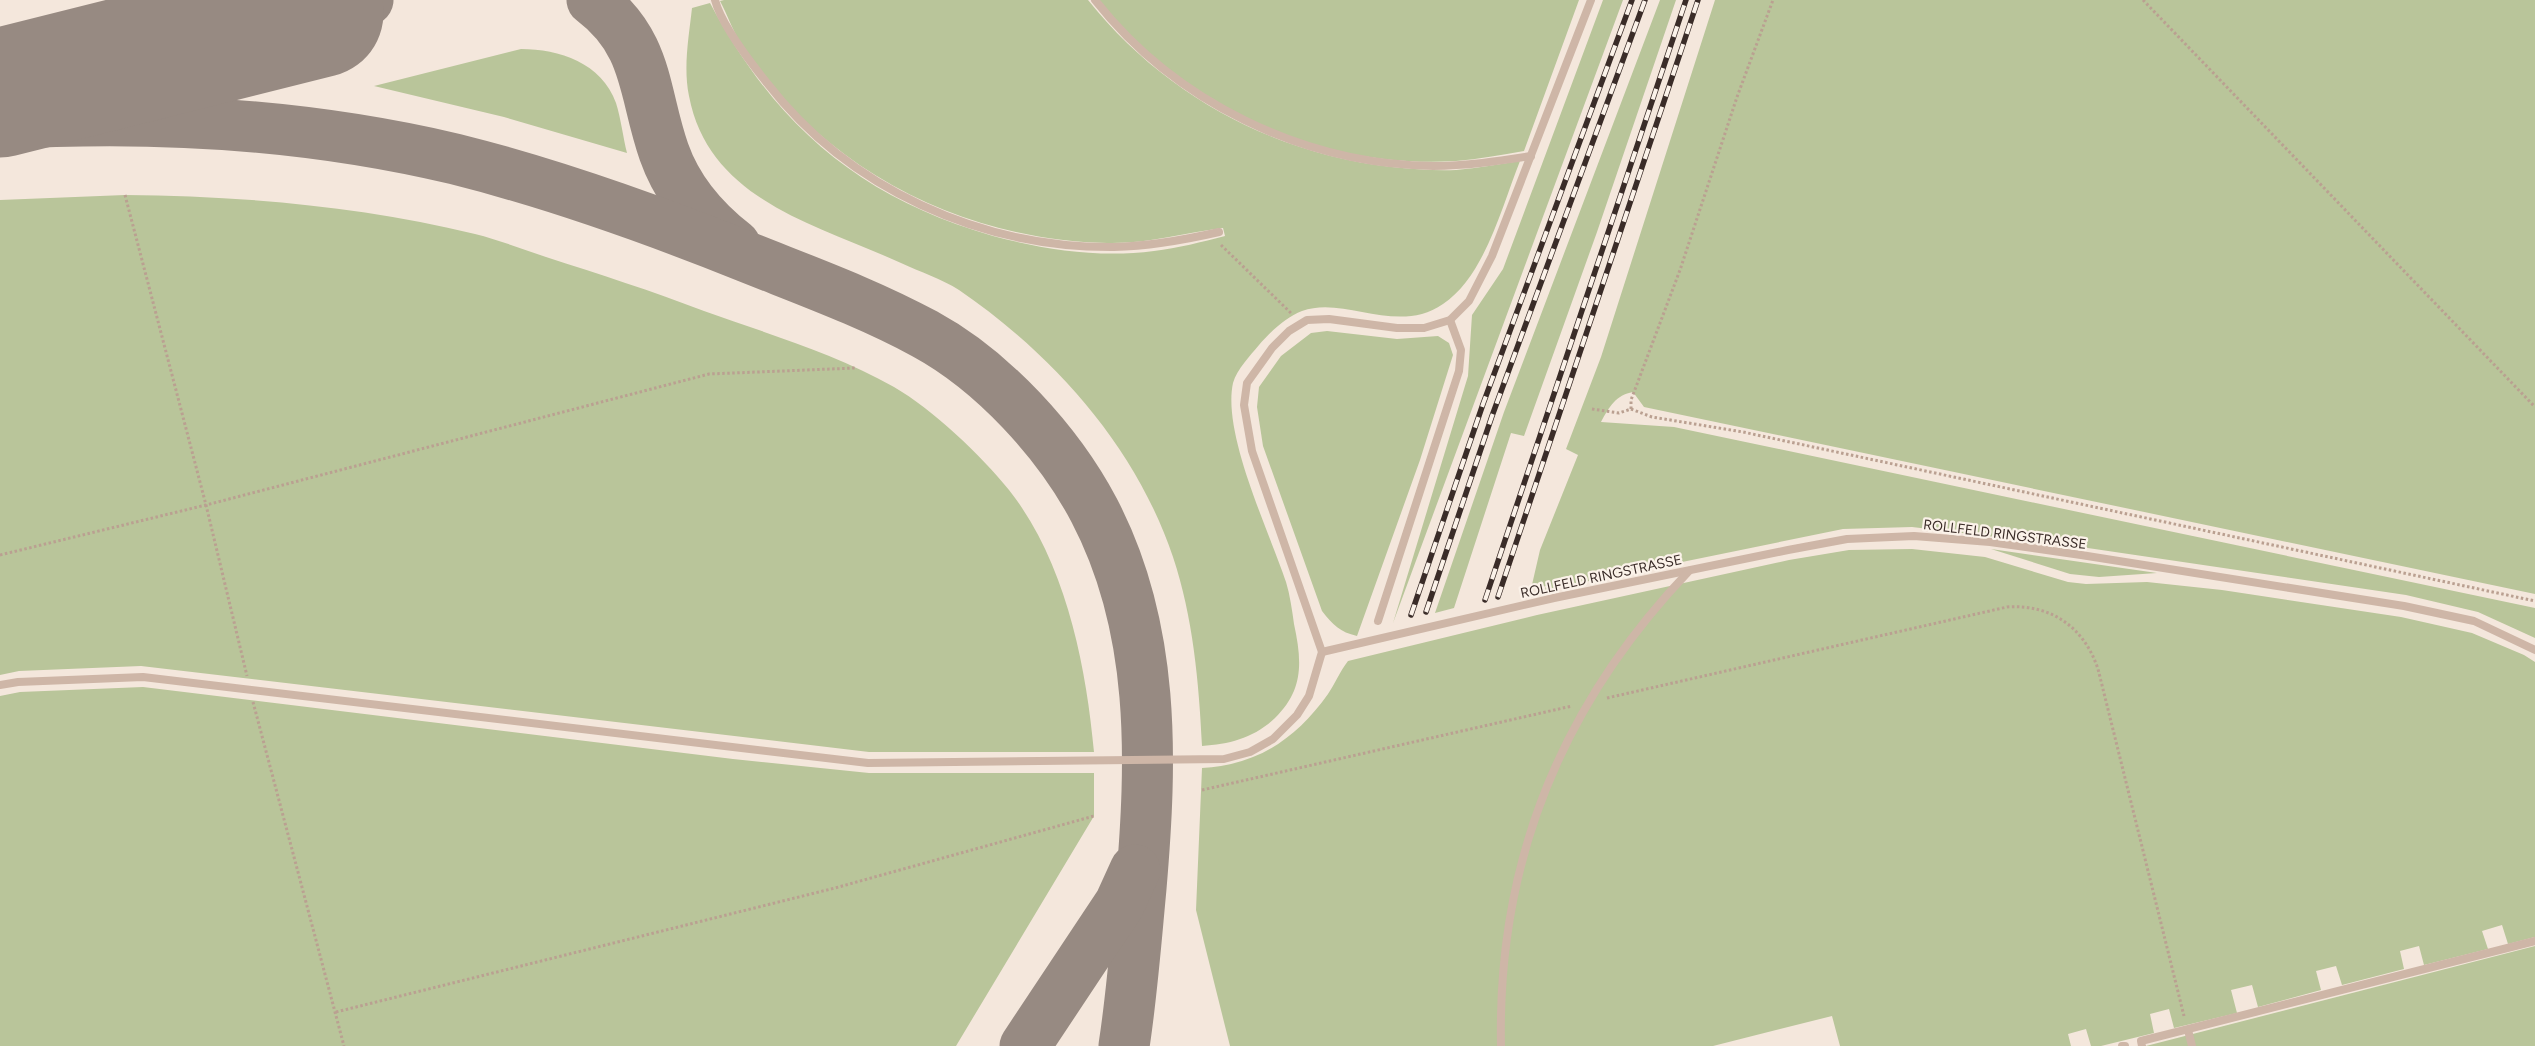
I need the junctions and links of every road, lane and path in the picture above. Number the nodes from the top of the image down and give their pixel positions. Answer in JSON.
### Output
{"nodes":[{"id":1,"x":715,"y":0,"type":"edge"},
{"id":2,"x":1095,"y":0,"type":"edge"},
{"id":3,"x":1591,"y":0,"type":"edge"},
{"id":4,"x":1773,"y":0,"type":"edge"},
{"id":5,"x":2143,"y":0,"type":"edge"},
{"id":6,"x":1531,"y":156,"type":"junction"},
{"id":7,"x":124,"y":195,"type":"dead end"},
{"id":8,"x":1219,"y":232,"type":"dead end"},
{"id":9,"x":1209,"y":234,"type":"junction"},
{"id":10,"x":1450,"y":320,"type":"junction"},
{"id":11,"x":1301,"y":323,"type":"junction"},
{"id":12,"x":855,"y":368,"type":"dead end"},
{"id":13,"x":2535,"y":407,"type":"edge"},
{"id":14,"x":1592,"y":409,"type":"dead end"},
{"id":15,"x":1631,"y":409,"type":"junction"},
{"id":16,"x":206,"y":505,"type":"junction"},
{"id":17,"x":0,"y":555,"type":"edge"},
{"id":18,"x":1689,"y":571,"type":"junction"},
{"id":19,"x":2535,"y":601,"type":"edge"},
{"id":20,"x":1378,"y":621,"type":"dead end"},
{"id":21,"x":2535,"y":650,"type":"edge"},
{"id":22,"x":1322,"y":652,"type":"junction"},
{"id":23,"x":0,"y":685,"type":"edge"},
{"id":24,"x":250,"y":689,"type":"junction"},
{"id":25,"x":1590,"y":702,"type":"junction"},
{"id":26,"x":1202,"y":790,"type":"dead end"},
{"id":27,"x":1094,"y":816,"type":"dead end"},
{"id":28,"x":2535,"y":941,"type":"edge"},
{"id":29,"x":336,"y":1012,"type":"junction"},
{"id":30,"x":2188,"y":1030,"type":"junction"},
{"id":31,"x":344,"y":1046,"type":"edge"},
{"id":32,"x":1501,"y":1046,"type":"edge"},
{"id":33,"x":2142,"y":1046,"type":"edge"},
{"id":34,"x":2192,"y":1046,"type":"edge"}],
"edges":[{"from":1,"to":9,"type":"lane"},
{"from":2,"to":6,"type":"lane"},
{"from":3,"to":6,"type":"lane"},
{"from":4,"to":15,"type":"path"},
{"from":5,"to":13,"type":"path"},
{"from":6,"to":10,"type":"lane"},
{"from":7,"to":16,"type":"path"},
{"from":8,"to":9,"type":"lane"},
{"from":9,"to":11,"type":"path"},
{"from":10,"to":11,"type":"lane"},
{"from":10,"to":20,"type":"lane"},
{"from":11,"to":22,"type":"lane"},
{"from":12,"to":16,"type":"path"},
{"from":14,"to":15,"type":"path"},
{"from":15,"to":19,"type":"path"},
{"from":16,"to":17,"type":"path"},
{"from":16,"to":24,"type":"path"},
{"from":18,"to":21,"type":"lane","name":"ROLLFELD RINGSTRASSE"},
{"from":18,"to":22,"type":"lane","name":"ROLLFELD RINGSTRASSE"},
{"from":18,"to":25,"type":"lane"},
{"from":22,"to":24,"type":"lane"},
{"from":23,"to":24,"type":"lane"},
{"from":24,"to":29,"type":"path"},
{"from":25,"to":26,"type":"path"},
{"from":25,"to":30,"type":"path"},
{"from":25,"to":32,"type":"lane"},
{"from":27,"to":29,"type":"path"},
{"from":28,"to":30,"type":"lane"},
{"from":29,"to":31,"type":"path"},
{"from":30,"to":33,"type":"lane"},
{"from":30,"to":34,"type":"lane"}]}
